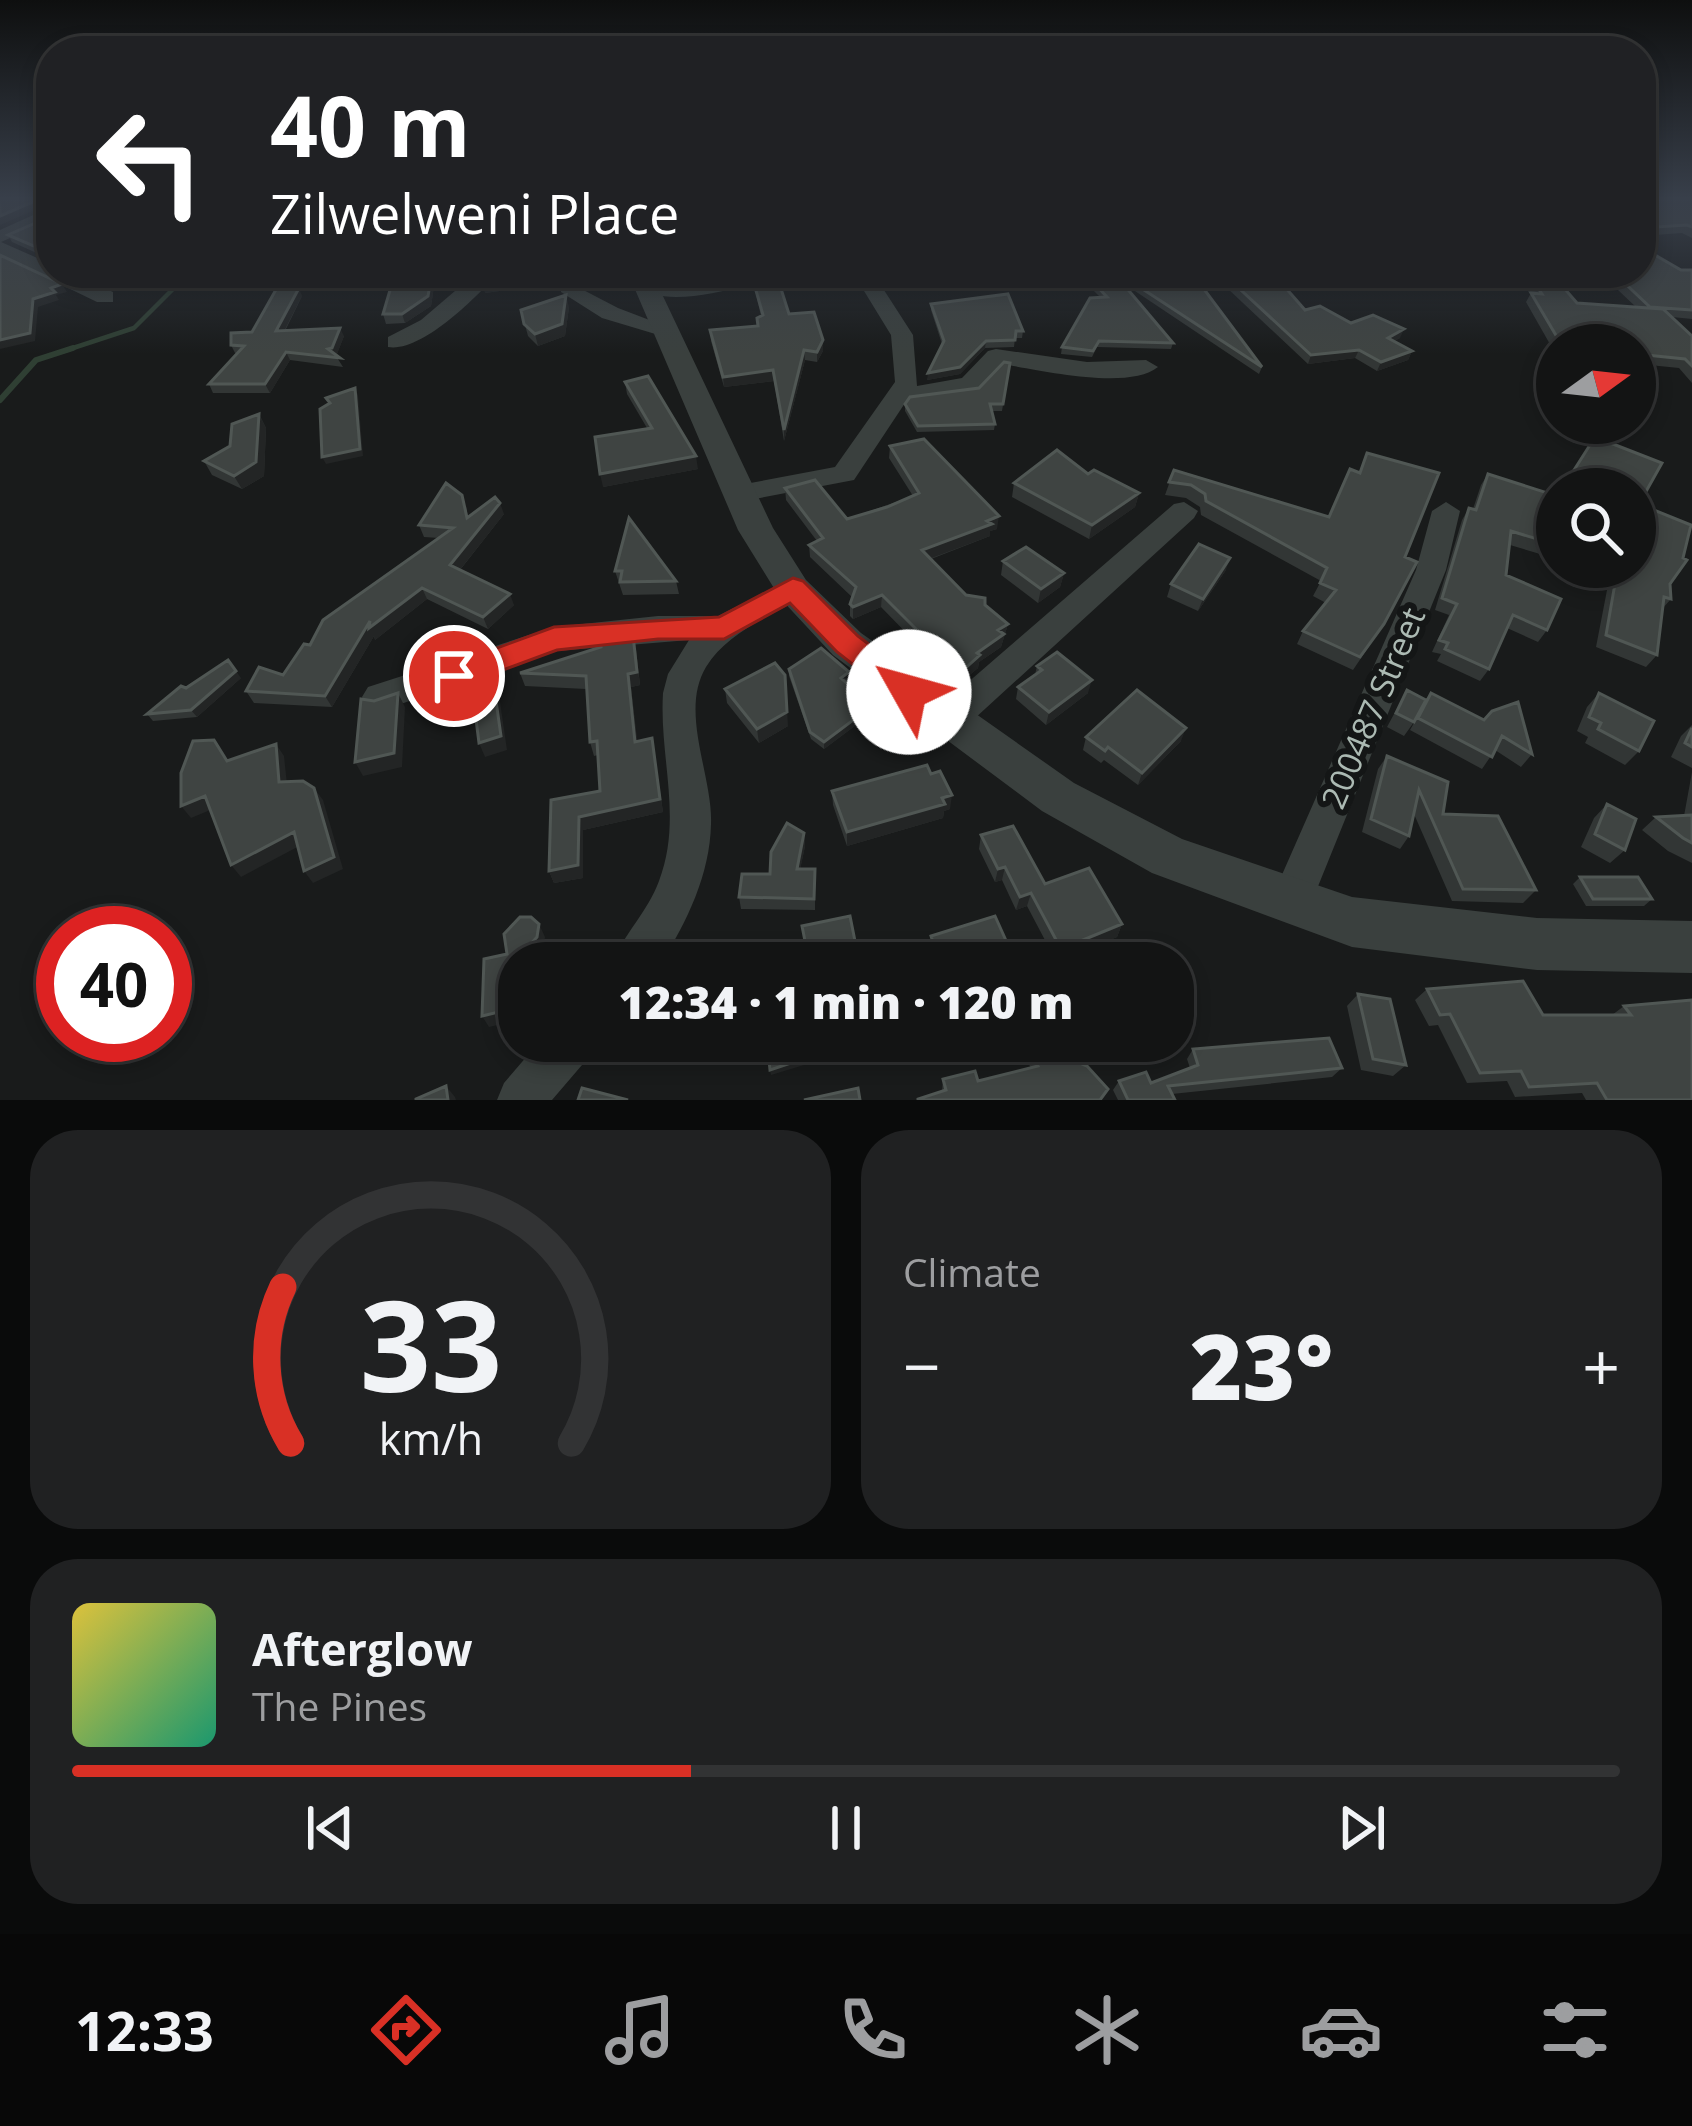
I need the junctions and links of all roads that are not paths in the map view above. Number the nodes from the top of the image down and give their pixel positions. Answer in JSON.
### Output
{"nodes":[{"id":1,"x":7,"y":251,"type":"edge"},
{"id":2,"x":36,"y":265,"type":"edge"},
{"id":3,"x":86,"y":288,"type":"edge"},
{"id":4,"x":471,"y":288,"type":"edge"},
{"id":5,"x":568,"y":288,"type":"dead end"},
{"id":6,"x":645,"y":288,"type":"edge"},
{"id":7,"x":872,"y":288,"type":"edge"},
{"id":8,"x":105,"y":297,"type":"dead end"},
{"id":9,"x":662,"y":329,"type":"junction"},
{"id":10,"x":396,"y":342,"type":"dead end"},
{"id":11,"x":1146,"y":367,"type":"dead end"},
{"id":12,"x":900,"y":392,"type":"junction"},
{"id":13,"x":739,"y":493,"type":"junction"},
{"id":14,"x":1184,"y":511,"type":"dead end"},
{"id":15,"x":1446,"y":511,"type":"dead end"},
{"id":16,"x":793,"y":589,"type":"junction"},
{"id":17,"x":724,"y":628,"type":"junction"},
{"id":18,"x":380,"y":697,"type":"edge"},
{"id":19,"x":949,"y":720,"type":"junction"},
{"id":20,"x":1291,"y":902,"type":"junction"},
{"id":21,"x":648,"y":942,"type":"edge"},
{"id":22,"x":1692,"y":947,"type":"edge"},
{"id":23,"x":553,"y":1062,"type":"edge"},
{"id":24,"x":521,"y":1100,"type":"edge"}],
"edges":[{"from":1,"to":2,"type":"street"},
{"from":3,"to":8,"type":"street"},
{"from":4,"to":10,"type":"street"},
{"from":5,"to":9,"type":"street"},
{"from":6,"to":9,"type":"street"},
{"from":7,"to":12,"type":"street"},
{"from":9,"to":13,"type":"street"},
{"from":11,"to":12,"type":"street"},
{"from":12,"to":13,"type":"street"},
{"from":13,"to":16,"type":"street"},
{"from":14,"to":19,"type":"street"},
{"from":15,"to":20,"type":"street","name":"200487 Street"},
{"from":16,"to":17,"type":"street"},
{"from":16,"to":19,"type":"street"},
{"from":17,"to":18,"type":"street"},
{"from":17,"to":21,"type":"street"},
{"from":19,"to":20,"type":"street"},
{"from":20,"to":22,"type":"street"},
{"from":23,"to":24,"type":"street"}]}
